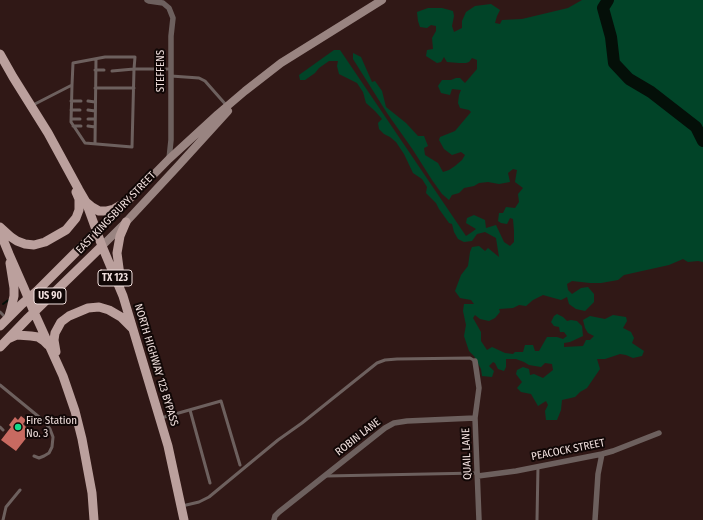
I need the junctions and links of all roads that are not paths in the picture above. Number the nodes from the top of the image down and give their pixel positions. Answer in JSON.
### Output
{"nodes":[{"id":1,"x":147,"y":0,"type":"edge"},
{"id":2,"x":382,"y":0,"type":"edge"},
{"id":3,"x":0,"y":54,"type":"edge"},
{"id":4,"x":96,"y":59,"type":"junction"},
{"id":5,"x":134,"y":69,"type":"junction"},
{"id":6,"x":171,"y":69,"type":"junction"},
{"id":7,"x":95,"y":70,"type":"junction"},
{"id":8,"x":104,"y":70,"type":"dead end"},
{"id":9,"x":112,"y":71,"type":"dead end"},
{"id":10,"x":171,"y":76,"type":"junction"},
{"id":11,"x":72,"y":85,"type":"junction"},
{"id":12,"x":95,"y":88,"type":"junction"},
{"id":13,"x":134,"y":88,"type":"junction"},
{"id":14,"x":245,"y":91,"type":"junction"},
{"id":15,"x":71,"y":101,"type":"junction"},
{"id":16,"x":81,"y":102,"type":"dead end"},
{"id":17,"x":88,"y":102,"type":"dead end"},
{"id":18,"x":95,"y":102,"type":"junction"},
{"id":19,"x":31,"y":105,"type":"junction"},
{"id":20,"x":227,"y":106,"type":"junction"},
{"id":21,"x":71,"y":110,"type":"junction"},
{"id":22,"x":80,"y":110,"type":"dead end"},
{"id":23,"x":88,"y":110,"type":"dead end"},
{"id":24,"x":95,"y":111,"type":"junction"},
{"id":25,"x":71,"y":118,"type":"junction"},
{"id":26,"x":80,"y":119,"type":"dead end"},
{"id":27,"x":88,"y":119,"type":"dead end"},
{"id":28,"x":95,"y":119,"type":"junction"},
{"id":29,"x":73,"y":126,"type":"junction"},
{"id":30,"x":80,"y":126,"type":"dead end"},
{"id":31,"x":88,"y":126,"type":"dead end"},
{"id":32,"x":95,"y":126,"type":"junction"},
{"id":33,"x":95,"y":144,"type":"junction"},
{"id":34,"x":63,"y":159,"type":"junction"},
{"id":35,"x":169,"y":159,"type":"junction"},
{"id":36,"x":128,"y":201,"type":"junction"},
{"id":37,"x":86,"y":202,"type":"junction"},
{"id":38,"x":126,"y":222,"type":"junction"},
{"id":39,"x":0,"y":227,"type":"edge"},
{"id":40,"x":0,"y":232,"type":"edge"},
{"id":41,"x":96,"y":232,"type":"junction"},
{"id":42,"x":2,"y":243,"type":"edge"},
{"id":43,"x":102,"y":246,"type":"junction"},
{"id":44,"x":9,"y":254,"type":"junction"},
{"id":45,"x":123,"y":296,"type":"junction"},
{"id":46,"x":28,"y":298,"type":"junction"},
{"id":47,"x":0,"y":312,"type":"edge"},
{"id":48,"x":34,"y":312,"type":"junction"},
{"id":49,"x":7,"y":318,"type":"junction"},
{"id":50,"x":0,"y":326,"type":"edge"},
{"id":51,"x":133,"y":329,"type":"junction"},
{"id":52,"x":7,"y":339,"type":"junction"},
{"id":53,"x":0,"y":347,"type":"edge"},
{"id":54,"x":52,"y":350,"type":"junction"},
{"id":55,"x":475,"y":361,"type":"joint"},
{"id":56,"x":63,"y":376,"type":"junction"},
{"id":57,"x":0,"y":385,"type":"edge"},
{"id":58,"x":190,"y":410,"type":"junction"},
{"id":59,"x":160,"y":418,"type":"junction"},
{"id":60,"x":475,"y":418,"type":"junction"},
{"id":61,"x":659,"y":433,"type":"dead end"},
{"id":62,"x":602,"y":454,"type":"junction"},
{"id":63,"x":34,"y":456,"type":"dead end"},
{"id":64,"x":240,"y":465,"type":"dead end"},
{"id":65,"x":538,"y":466,"type":"junction"},
{"id":66,"x":478,"y":475,"type":"junction"},
{"id":67,"x":324,"y":476,"type":"junction"},
{"id":68,"x":210,"y":484,"type":"dead end"},
{"id":69,"x":20,"y":490,"type":"dead end"},
{"id":70,"x":182,"y":506,"type":"junction"},
{"id":71,"x":3,"y":520,"type":"edge"},
{"id":72,"x":94,"y":520,"type":"edge"},
{"id":73,"x":184,"y":520,"type":"edge"},
{"id":74,"x":274,"y":520,"type":"edge"},
{"id":75,"x":479,"y":520,"type":"edge"},
{"id":76,"x":537,"y":520,"type":"edge"},
{"id":77,"x":595,"y":520,"type":"edge"}],
"edges":[{"from":1,"to":6,"type":"street","name":"STEFFENS"},
{"from":2,"to":14,"type":"main road","name":"EAST KINGSBURY STREET","number":"US 90"},
{"from":3,"to":19,"type":"main road","name":"NORTH HIGHWAY 123 BYPASS","number":"TX 123"},
{"from":4,"to":5,"type":"lane"},
{"from":4,"to":7,"type":"lane"},
{"from":4,"to":11,"type":"lane"},
{"from":5,"to":6,"type":"lane"},
{"from":5,"to":9,"type":"lane"},
{"from":5,"to":13,"type":"lane"},
{"from":6,"to":10,"type":"street","name":"STEFFENS"},
{"from":7,"to":8,"type":"lane"},
{"from":7,"to":12,"type":"lane"},
{"from":10,"to":20,"type":"lane"},
{"from":10,"to":35,"type":"street","name":"STEFFENS"},
{"from":11,"to":15,"type":"lane"},
{"from":11,"to":19,"type":"lane"},
{"from":12,"to":13,"type":"lane"},
{"from":12,"to":18,"type":"lane"},
{"from":13,"to":33,"type":"lane"},
{"from":14,"to":20,"type":"main road","name":"EAST KINGSBURY STREET","number":"US 90"},
{"from":14,"to":38,"type":"main road","name":"EAST KINGSBURY STREET","number":"US 90"},
{"from":15,"to":16,"type":"lane"},
{"from":15,"to":21,"type":"lane"},
{"from":17,"to":18,"type":"lane"},
{"from":18,"to":24,"type":"lane"},
{"from":19,"to":34,"type":"main road","name":"NORTH HIGHWAY 123 BYPASS","number":"TX 123"},
{"from":20,"to":35,"type":"main road","name":"EAST KINGSBURY STREET","number":"US 90"},
{"from":21,"to":22,"type":"lane"},
{"from":21,"to":25,"type":"lane"},
{"from":23,"to":24,"type":"lane"},
{"from":24,"to":28,"type":"lane"},
{"from":25,"to":26,"type":"lane"},
{"from":25,"to":29,"type":"lane"},
{"from":27,"to":28,"type":"lane"},
{"from":28,"to":32,"type":"lane"},
{"from":29,"to":30,"type":"lane"},
{"from":29,"to":33,"type":"lane"},
{"from":31,"to":32,"type":"lane"},
{"from":32,"to":33,"type":"lane"},
{"from":34,"to":37,"type":"main road","name":"NORTH HIGHWAY 123 BYPASS","number":"TX 123"},
{"from":34,"to":39,"type":"main road"},
{"from":35,"to":36,"type":"main road","name":"EAST KINGSBURY STREET","number":"US 90"},
{"from":36,"to":37,"type":"main road"},
{"from":36,"to":41,"type":"main road","name":"EAST KINGSBURY STREET","number":"US 90"},
{"from":37,"to":41,"type":"main road","name":"NORTH HIGHWAY 123 BYPASS","number":"TX 123"},
{"from":38,"to":43,"type":"main road","name":"EAST KINGSBURY STREET","number":"US 90"},
{"from":38,"to":45,"type":"main road"},
{"from":40,"to":42,"type":"main road"},
{"from":41,"to":43,"type":"main road","name":"NORTH HIGHWAY 123 BYPASS","number":"TX 123"},
{"from":41,"to":46,"type":"main road","name":"EAST KINGSBURY STREET","number":"US 90"},
{"from":42,"to":44,"type":"main road"},
{"from":43,"to":45,"type":"main road","name":"NORTH HIGHWAY 123 BYPASS","number":"TX 123"},
{"from":43,"to":48,"type":"main road","name":"EAST KINGSBURY STREET","number":"US 90"},
{"from":44,"to":46,"type":"main road"},
{"from":44,"to":49,"type":"main road"},
{"from":45,"to":51,"type":"main road","name":"NORTH HIGHWAY 123 BYPASS","number":"TX 123"},
{"from":46,"to":48,"type":"main road"},
{"from":46,"to":49,"type":"main road","name":"EAST KINGSBURY STREET","number":"US 90"},
{"from":47,"to":49,"type":"lane"},
{"from":48,"to":52,"type":"main road","name":"EAST KINGSBURY STREET","number":"US 90"},
{"from":48,"to":54,"type":"main road"},
{"from":49,"to":50,"type":"main road","name":"EAST KINGSBURY STREET","number":"US 90"},
{"from":51,"to":56,"type":"main road"},
{"from":51,"to":59,"type":"main road","name":"NORTH HIGHWAY 123 BYPASS","number":"TX 123"},
{"from":52,"to":53,"type":"main road","name":"EAST KINGSBURY STREET","number":"US 90"},
{"from":52,"to":54,"type":"main road"},
{"from":54,"to":56,"type":"main road"},
{"from":55,"to":60,"type":"street","name":"QUAIL LANE"},
{"from":55,"to":70,"type":"lane"},
{"from":56,"to":72,"type":"main road"},
{"from":57,"to":63,"type":"lane"},
{"from":58,"to":59,"type":"lane"},
{"from":58,"to":64,"type":"lane"},
{"from":58,"to":68,"type":"lane"},
{"from":59,"to":70,"type":"main road","name":"NORTH HIGHWAY 123 BYPASS","number":"TX 123"},
{"from":60,"to":66,"type":"street","name":"QUAIL LANE"},
{"from":60,"to":67,"type":"street","name":"ROBIN LANE"},
{"from":61,"to":62,"type":"street","name":"PEACOCK STREET"},
{"from":62,"to":65,"type":"street","name":"PEACOCK STREET"},
{"from":62,"to":77,"type":"street"},
{"from":65,"to":66,"type":"street","name":"PEACOCK STREET"},
{"from":65,"to":76,"type":"lane"},
{"from":66,"to":67,"type":"lane"},
{"from":66,"to":75,"type":"street","name":"QUAIL LANE"},
{"from":67,"to":74,"type":"street","name":"ROBIN LANE"},
{"from":69,"to":71,"type":"lane"},
{"from":70,"to":73,"type":"main road","name":"NORTH HIGHWAY 123 BYPASS","number":"TX 123"}]}
